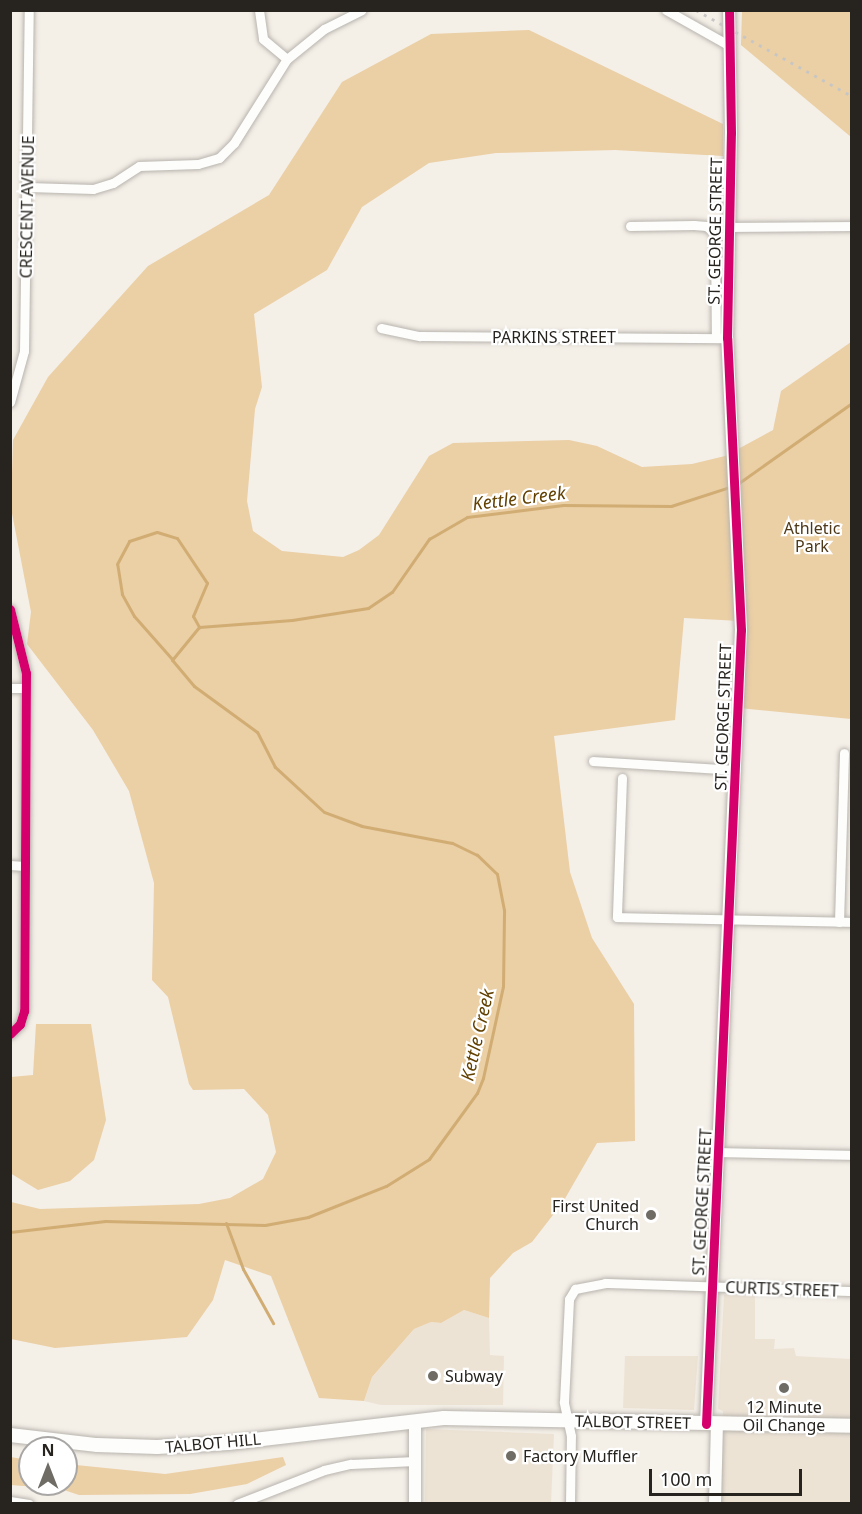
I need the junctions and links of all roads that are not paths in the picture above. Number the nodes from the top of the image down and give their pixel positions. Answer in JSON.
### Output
{"nodes":[{"id":1,"x":29,"y":10,"type":"edge"},
{"id":2,"x":259,"y":10,"type":"edge"},
{"id":3,"x":362,"y":10,"type":"edge"},
{"id":4,"x":666,"y":10,"type":"edge"},
{"id":5,"x":729,"y":10,"type":"edge"},
{"id":6,"x":730,"y":46,"type":"junction"},
{"id":7,"x":287,"y":59,"type":"junction"},
{"id":8,"x":28,"y":188,"type":"junction"},
{"id":9,"x":630,"y":226,"type":"dead end"},
{"id":10,"x":852,"y":226,"type":"edge"},
{"id":11,"x":730,"y":227,"type":"junction"},
{"id":12,"x":381,"y":328,"type":"dead end"},
{"id":13,"x":722,"y":338,"type":"junction"},
{"id":14,"x":10,"y":402,"type":"edge"},
{"id":15,"x":10,"y":609,"type":"edge"},
{"id":16,"x":10,"y":688,"type":"edge"},
{"id":17,"x":26,"y":688,"type":"junction"},
{"id":18,"x":844,"y":753,"type":"dead end"},
{"id":19,"x":593,"y":761,"type":"dead end"},
{"id":20,"x":736,"y":770,"type":"junction"},
{"id":21,"x":622,"y":778,"type":"dead end"},
{"id":22,"x":10,"y":866,"type":"edge"},
{"id":23,"x":24,"y":866,"type":"junction"},
{"id":24,"x":730,"y":919,"type":"junction"},
{"id":25,"x":839,"y":922,"type":"junction"},
{"id":26,"x":852,"y":922,"type":"edge"},
{"id":27,"x":11,"y":1034,"type":"edge"},
{"id":28,"x":720,"y":1152,"type":"junction"},
{"id":29,"x":852,"y":1155,"type":"edge"},
{"id":30,"x":712,"y":1287,"type":"junction"},
{"id":31,"x":852,"y":1291,"type":"edge"},
{"id":32,"x":415,"y":1420,"type":"junction"},
{"id":33,"x":568,"y":1420,"type":"junction"},
{"id":34,"x":712,"y":1424,"type":"junction"},
{"id":35,"x":852,"y":1426,"type":"edge"},
{"id":36,"x":10,"y":1435,"type":"edge"},
{"id":37,"x":415,"y":1461,"type":"junction"},
{"id":38,"x":10,"y":1501,"type":"edge"},
{"id":39,"x":29,"y":1503,"type":"edge"},
{"id":40,"x":237,"y":1503,"type":"edge"},
{"id":41,"x":415,"y":1503,"type":"edge"},
{"id":42,"x":570,"y":1503,"type":"edge"},
{"id":43,"x":715,"y":1503,"type":"edge"}],
"edges":[{"from":1,"to":8,"type":"street","name":"CRESCENT AVENUE"},
{"from":2,"to":7,"type":"street"},
{"from":3,"to":7,"type":"street"},
{"from":4,"to":6,"type":"street"},
{"from":5,"to":6,"type":"street","name":"ST. GEORGE STREET"},
{"from":6,"to":11,"type":"street","name":"ST. GEORGE STREET"},
{"from":7,"to":8,"type":"street"},
{"from":8,"to":14,"type":"street","name":"CRESCENT AVENUE"},
{"from":9,"to":13,"type":"street"},
{"from":10,"to":11,"type":"street"},
{"from":11,"to":13,"type":"street","name":"ST. GEORGE STREET"},
{"from":12,"to":13,"type":"street","name":"PARKINS STREET"},
{"from":13,"to":20,"type":"street","name":"ST. GEORGE STREET"},
{"from":15,"to":17,"type":"street"},
{"from":16,"to":17,"type":"street"},
{"from":17,"to":23,"type":"street"},
{"from":18,"to":25,"type":"street"},
{"from":19,"to":20,"type":"street"},
{"from":20,"to":24,"type":"street","name":"ST. GEORGE STREET"},
{"from":21,"to":24,"type":"street"},
{"from":22,"to":23,"type":"street"},
{"from":23,"to":27,"type":"street"},
{"from":24,"to":25,"type":"street"},
{"from":24,"to":28,"type":"street","name":"ST. GEORGE STREET"},
{"from":25,"to":26,"type":"street"},
{"from":28,"to":29,"type":"street"},
{"from":28,"to":30,"type":"street","name":"ST. GEORGE STREET"},
{"from":30,"to":31,"type":"street","name":"CURTIS STREET"},
{"from":30,"to":33,"type":"street","name":"CURTIS STREET"},
{"from":30,"to":34,"type":"street","name":"ST. GEORGE STREET"},
{"from":32,"to":33,"type":"main road","name":"TALBOT STREET"},
{"from":32,"to":36,"type":"main road","name":"TALBOT HILL"},
{"from":32,"to":37,"type":"street"},
{"from":33,"to":34,"type":"main road","name":"TALBOT STREET"},
{"from":33,"to":42,"type":"street","name":"CURTIS STREET"},
{"from":34,"to":35,"type":"main road","name":"TALBOT STREET"},
{"from":34,"to":43,"type":"street","name":"ST. GEORGE STREET"},
{"from":37,"to":40,"type":"street"},
{"from":37,"to":41,"type":"street"},
{"from":38,"to":39,"type":"street"}]}
